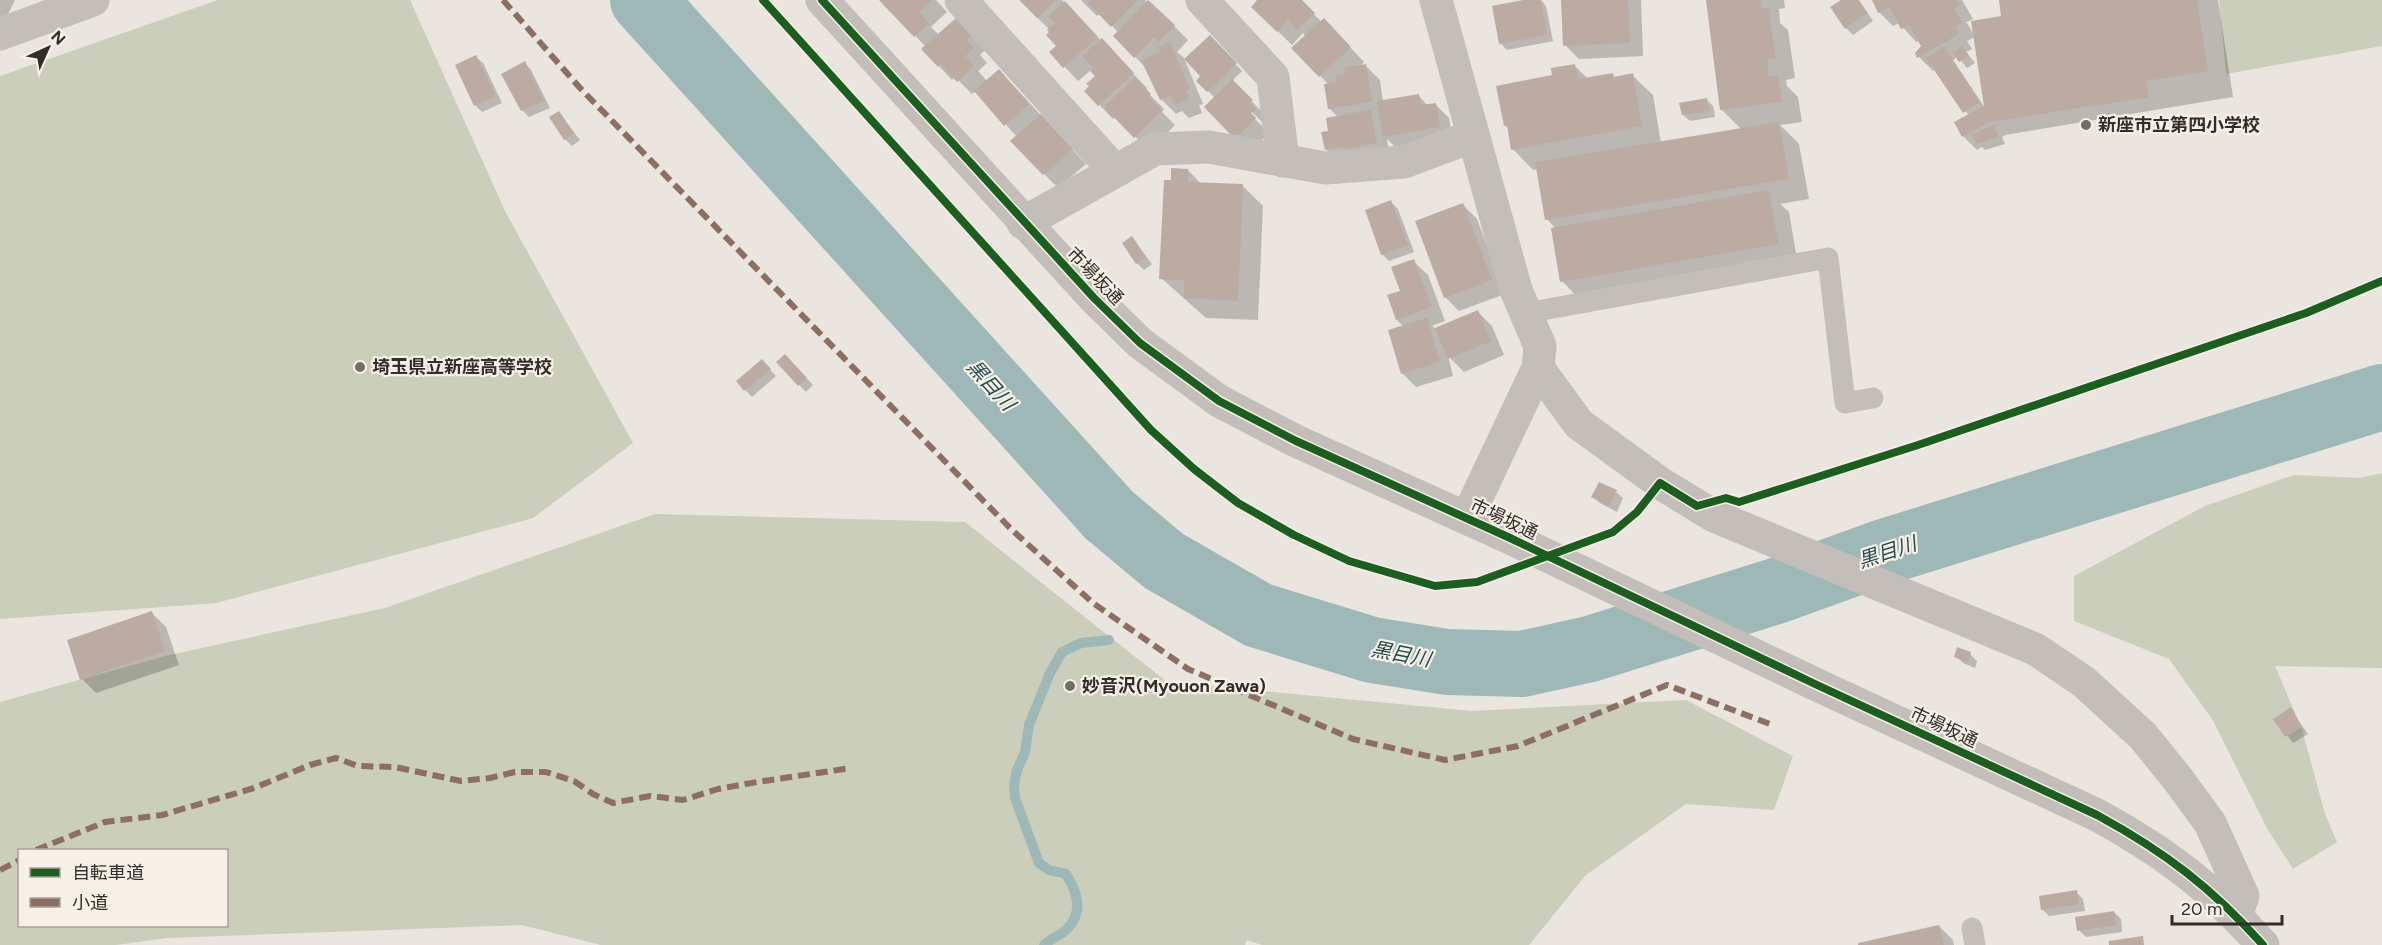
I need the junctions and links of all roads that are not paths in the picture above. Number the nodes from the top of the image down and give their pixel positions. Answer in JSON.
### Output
{"nodes":[{"id":1,"x":93,"y":0,"type":"edge"},
{"id":2,"x":822,"y":0,"type":"edge"},
{"id":3,"x":961,"y":0,"type":"edge"},
{"id":4,"x":1202,"y":0,"type":"edge"},
{"id":5,"x":1436,"y":0,"type":"edge"},
{"id":6,"x":0,"y":34,"type":"edge"},
{"id":7,"x":1473,"y":136,"type":"junction"},
{"id":8,"x":1283,"y":161,"type":"junction"},
{"id":9,"x":1115,"y":171,"type":"junction"},
{"id":10,"x":1023,"y":223,"type":"junction"},
{"id":11,"x":1526,"y":313,"type":"junction"},
{"id":12,"x":1538,"y":369,"type":"junction"},
{"id":13,"x":1873,"y":398,"type":"dead end"},
{"id":14,"x":1467,"y":518,"type":"junction"},
{"id":15,"x":2236,"y":915,"type":"junction"},
{"id":16,"x":2264,"y":945,"type":"edge"}],
"edges":[{"from":1,"to":6,"type":"street"},
{"from":2,"to":10,"type":"street","name":"市場坂通"},
{"from":3,"to":9,"type":"street"},
{"from":4,"to":8,"type":"street"},
{"from":5,"to":7,"type":"street"},
{"from":7,"to":8,"type":"street"},
{"from":7,"to":11,"type":"street"},
{"from":8,"to":9,"type":"street"},
{"from":9,"to":10,"type":"street"},
{"from":10,"to":14,"type":"street","name":"市場坂通"},
{"from":11,"to":12,"type":"street"},
{"from":11,"to":13,"type":"lane"},
{"from":12,"to":14,"type":"street"},
{"from":12,"to":15,"type":"street"},
{"from":14,"to":15,"type":"street","name":"市場坂通"},
{"from":15,"to":16,"type":"street","name":"市場坂通"}]}
